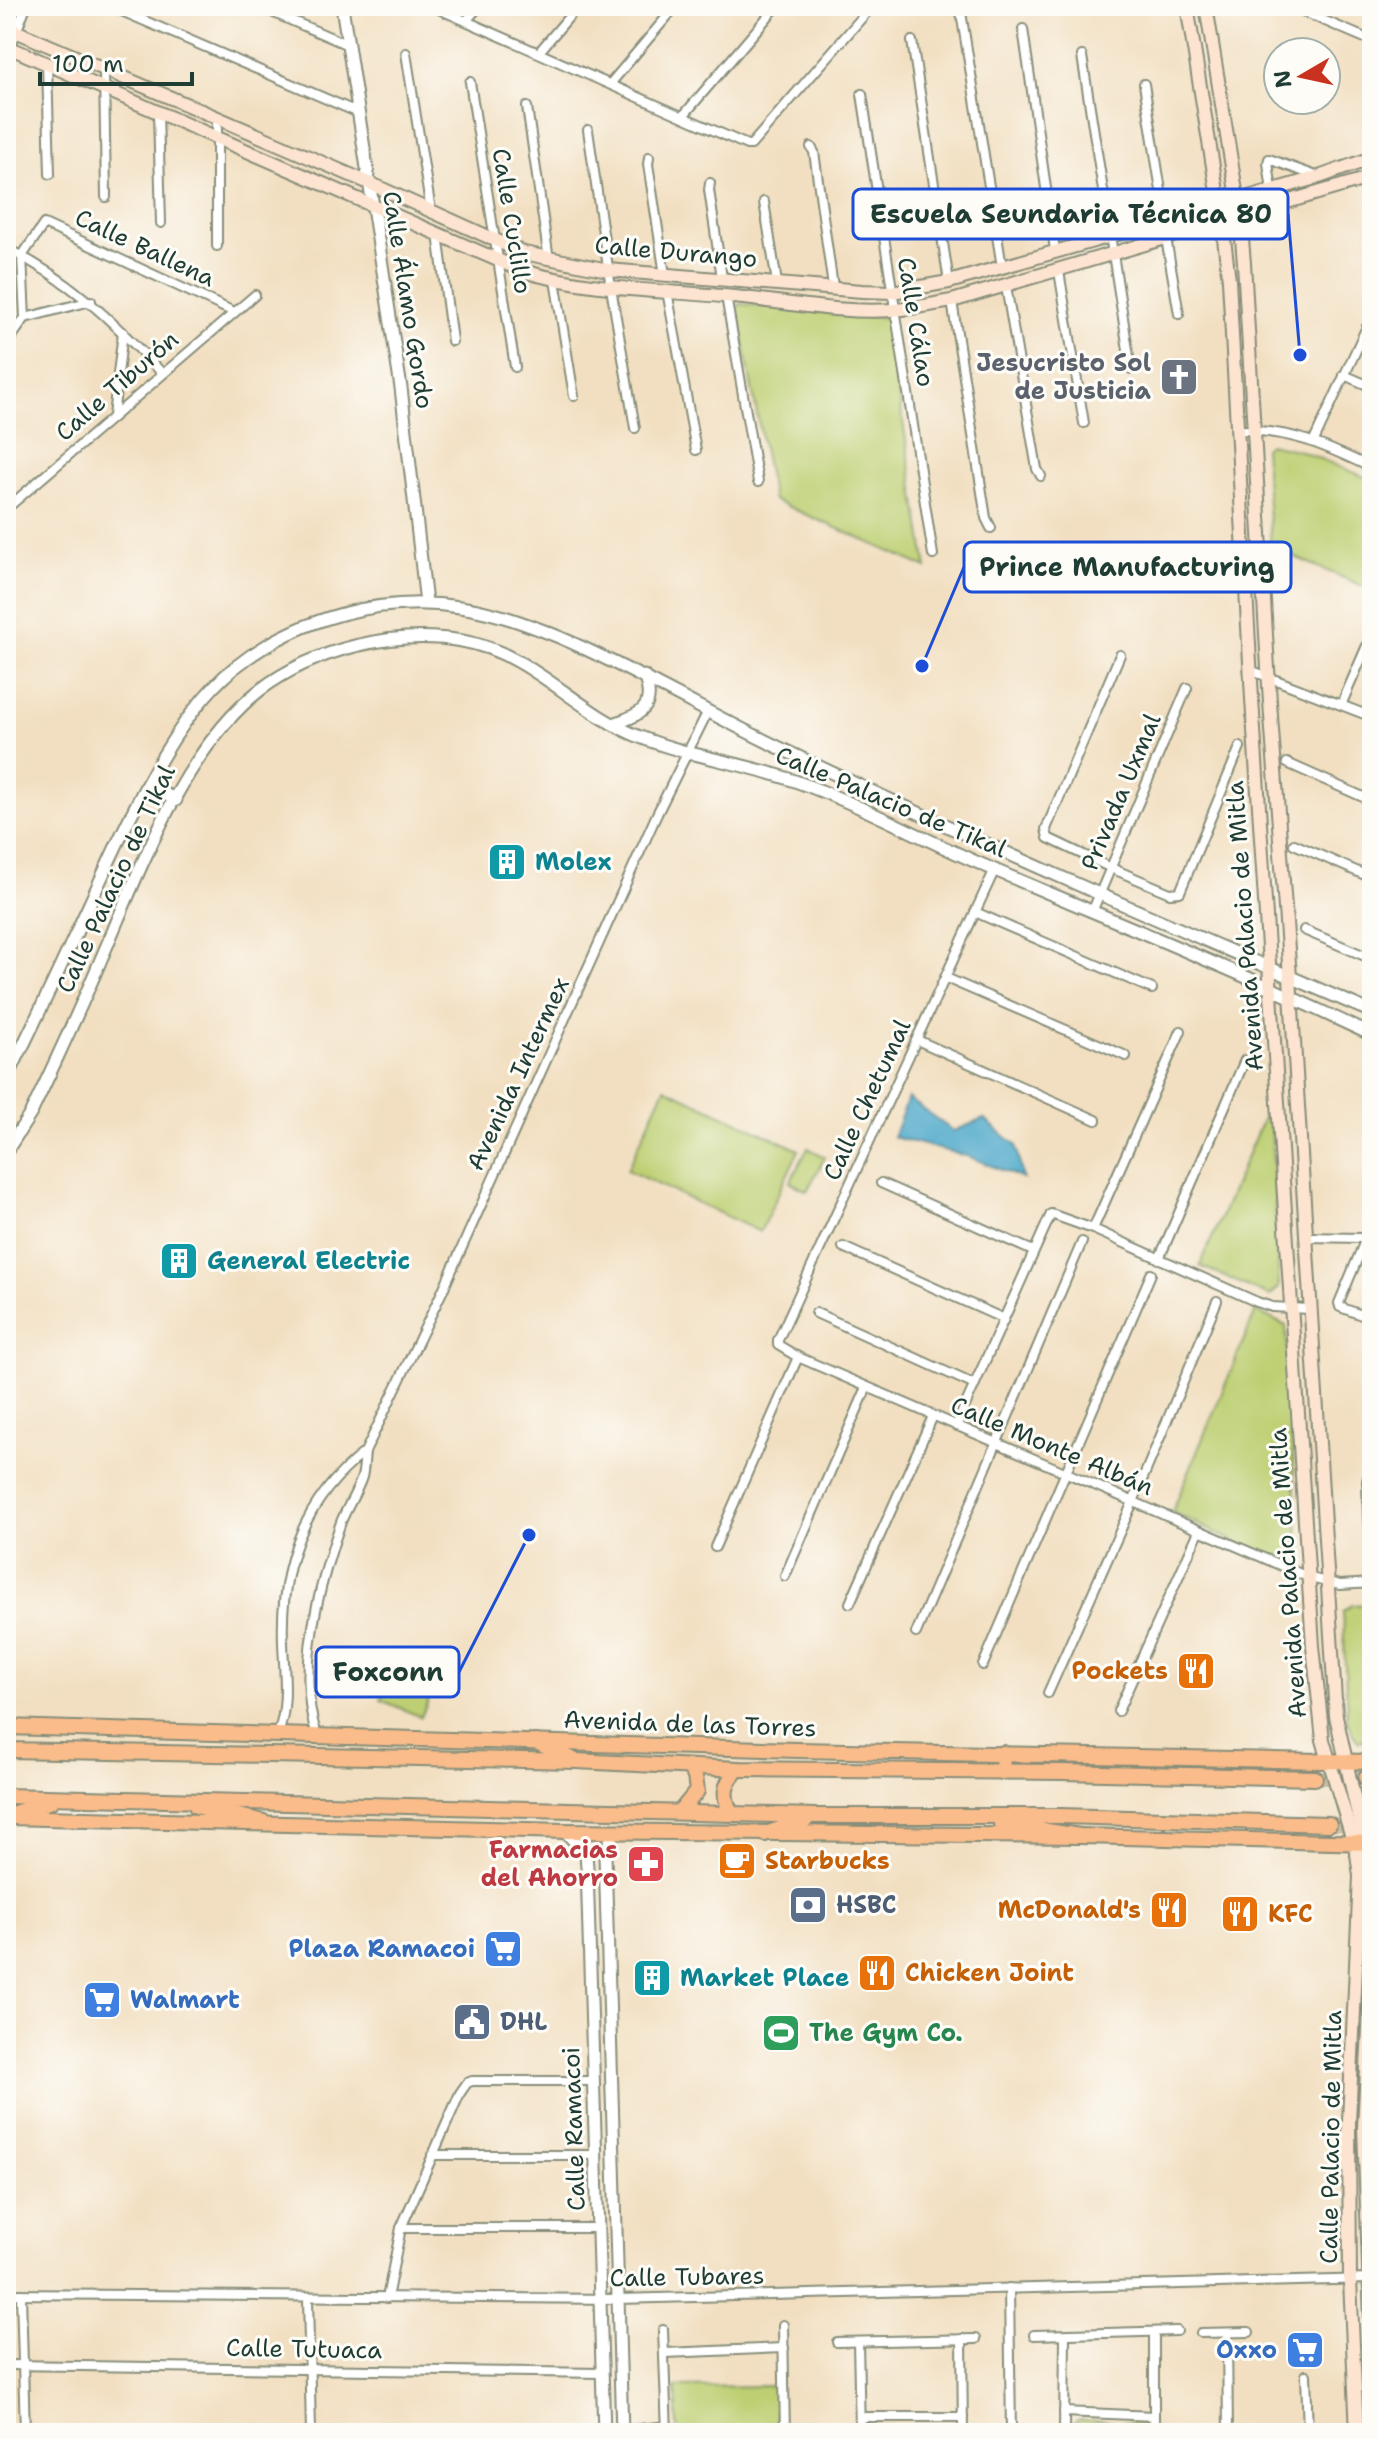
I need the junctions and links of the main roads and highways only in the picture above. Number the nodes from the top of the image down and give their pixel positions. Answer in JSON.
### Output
{"nodes":[{"id":1,"x":1187,"y":6,"type":"edge"},
{"id":2,"x":1206,"y":6,"type":"edge"},
{"id":3,"x":11,"y":29,"type":"edge"},
{"id":4,"x":8,"y":47,"type":"edge"},
{"id":5,"x":1372,"y":158,"type":"edge"},
{"id":6,"x":1372,"y":177,"type":"edge"},
{"id":7,"x":1237,"y":200,"type":"junction"},
{"id":8,"x":1219,"y":206,"type":"junction"},
{"id":9,"x":1240,"y":216,"type":"junction"},
{"id":10,"x":1222,"y":222,"type":"junction"},
{"id":11,"x":6,"y":1727,"type":"edge"},
{"id":12,"x":536,"y":1742,"type":"junction"},
{"id":13,"x":6,"y":1750,"type":"edge"},
{"id":14,"x":1003,"y":1753,"type":"junction"},
{"id":15,"x":576,"y":1761,"type":"junction"},
{"id":16,"x":1329,"y":1761,"type":"junction"},
{"id":17,"x":1345,"y":1761,"type":"junction"},
{"id":18,"x":1372,"y":1762,"type":"edge"},
{"id":19,"x":689,"y":1767,"type":"junction"},
{"id":20,"x":738,"y":1769,"type":"junction"},
{"id":21,"x":1002,"y":1772,"type":"junction"},
{"id":22,"x":1315,"y":1778,"type":"tunnel mouth"},
{"id":23,"x":6,"y":1796,"type":"edge"},
{"id":24,"x":64,"y":1797,"type":"junction"},
{"id":25,"x":168,"y":1799,"type":"junction"},
{"id":26,"x":680,"y":1812,"type":"junction"},
{"id":27,"x":731,"y":1813,"type":"junction"},
{"id":28,"x":6,"y":1816,"type":"edge"},
{"id":29,"x":817,"y":1816,"type":"junction"},
{"id":30,"x":961,"y":1818,"type":"junction"},
{"id":31,"x":264,"y":1822,"type":"junction"},
{"id":32,"x":1329,"y":1824,"type":"tunnel mouth"},
{"id":33,"x":765,"y":1834,"type":"junction"},
{"id":34,"x":1080,"y":1836,"type":"junction"},
{"id":35,"x":1364,"y":1843,"type":"edge"},
{"id":36,"x":1372,"y":1923,"type":"edge"},
{"id":37,"x":1368,"y":2130,"type":"edge"},
{"id":38,"x":1372,"y":2349,"type":"edge"},
{"id":39,"x":1357,"y":2433,"type":"edge"}],
"edges":[{"from":1,"to":8,"type":"main road","name":"Avenida Palacio de Mitla"},
{"from":2,"to":7,"type":"main road","name":"Avenida Palacio de Mitla"},
{"from":3,"to":8,"type":"main road","name":"Calle Durango"},
{"from":4,"to":10,"type":"main road","name":"Calle Durango"},
{"from":5,"to":7,"type":"main road","name":"Calle Durango"},
{"from":6,"to":9,"type":"main road","name":"Calle Durango"},
{"from":7,"to":8,"type":"main road","name":"Calle Durango"},
{"from":7,"to":9,"type":"main road","name":"Avenida Palacio de Mitla"},
{"from":8,"to":10,"type":"main road","name":"Avenida Palacio de Mitla"},
{"from":9,"to":10,"type":"main road","name":"Calle Durango"},
{"from":9,"to":17,"type":"main road","name":"Avenida Palacio de Mitla"},
{"from":10,"to":16,"type":"main road","name":"Avenida Palacio de Mitla"},
{"from":11,"to":12,"type":"main road","name":"Avenida de las Torres"},
{"from":12,"to":14,"type":"main road","name":"Avenida de las Torres"},
{"from":12,"to":15,"type":"main road"},
{"from":13,"to":15,"type":"main road","name":"Avenida de las Torres"},
{"from":14,"to":16,"type":"main road","name":"Avenida de las Torres"},
{"from":14,"to":21,"type":"main road"},
{"from":15,"to":19,"type":"main road","name":"Avenida de las Torres"},
{"from":16,"to":17,"type":"main road","name":"Avenida de las Torres"},
{"from":16,"to":35,"type":"main road","name":"Avenida Palacio de Mitla"},
{"from":17,"to":18,"type":"main road","name":"Avenida de las Torres"},
{"from":17,"to":35,"type":"main road","name":"Avenida Palacio de Mitla"},
{"from":19,"to":20,"type":"main road","name":"Avenida de las Torres"},
{"from":19,"to":26,"type":"main road"},
{"from":20,"to":21,"type":"main road","name":"Avenida de las Torres"},
{"from":20,"to":27,"type":"main road"},
{"from":21,"to":22,"type":"main road","name":"Avenida de las Torres"},
{"from":23,"to":24,"type":"main road"},
{"from":24,"to":25,"type":"main road"},
{"from":24,"to":28,"type":"main road"},
{"from":25,"to":26,"type":"main road"},
{"from":25,"to":31,"type":"main road"},
{"from":26,"to":27,"type":"main road"},
{"from":27,"to":29,"type":"main road"},
{"from":28,"to":31,"type":"main road"},
{"from":29,"to":30,"type":"main road"},
{"from":29,"to":33,"type":"main road"},
{"from":30,"to":32,"type":"main road"},
{"from":30,"to":34,"type":"main road"},
{"from":31,"to":33,"type":"main road"},
{"from":33,"to":34,"type":"main road"},
{"from":34,"to":35,"type":"main road"},
{"from":35,"to":36,"type":"main road","name":"Calle Palacio de Mitla"},
{"from":35,"to":39,"type":"main road","name":"Calle Palacio de Mitla"},
{"from":36,"to":37,"type":"main road","name":"Calle Palacio de Mitla"},
{"from":37,"to":38,"type":"main road","name":"Calle Palacio de Mitla"}]}
